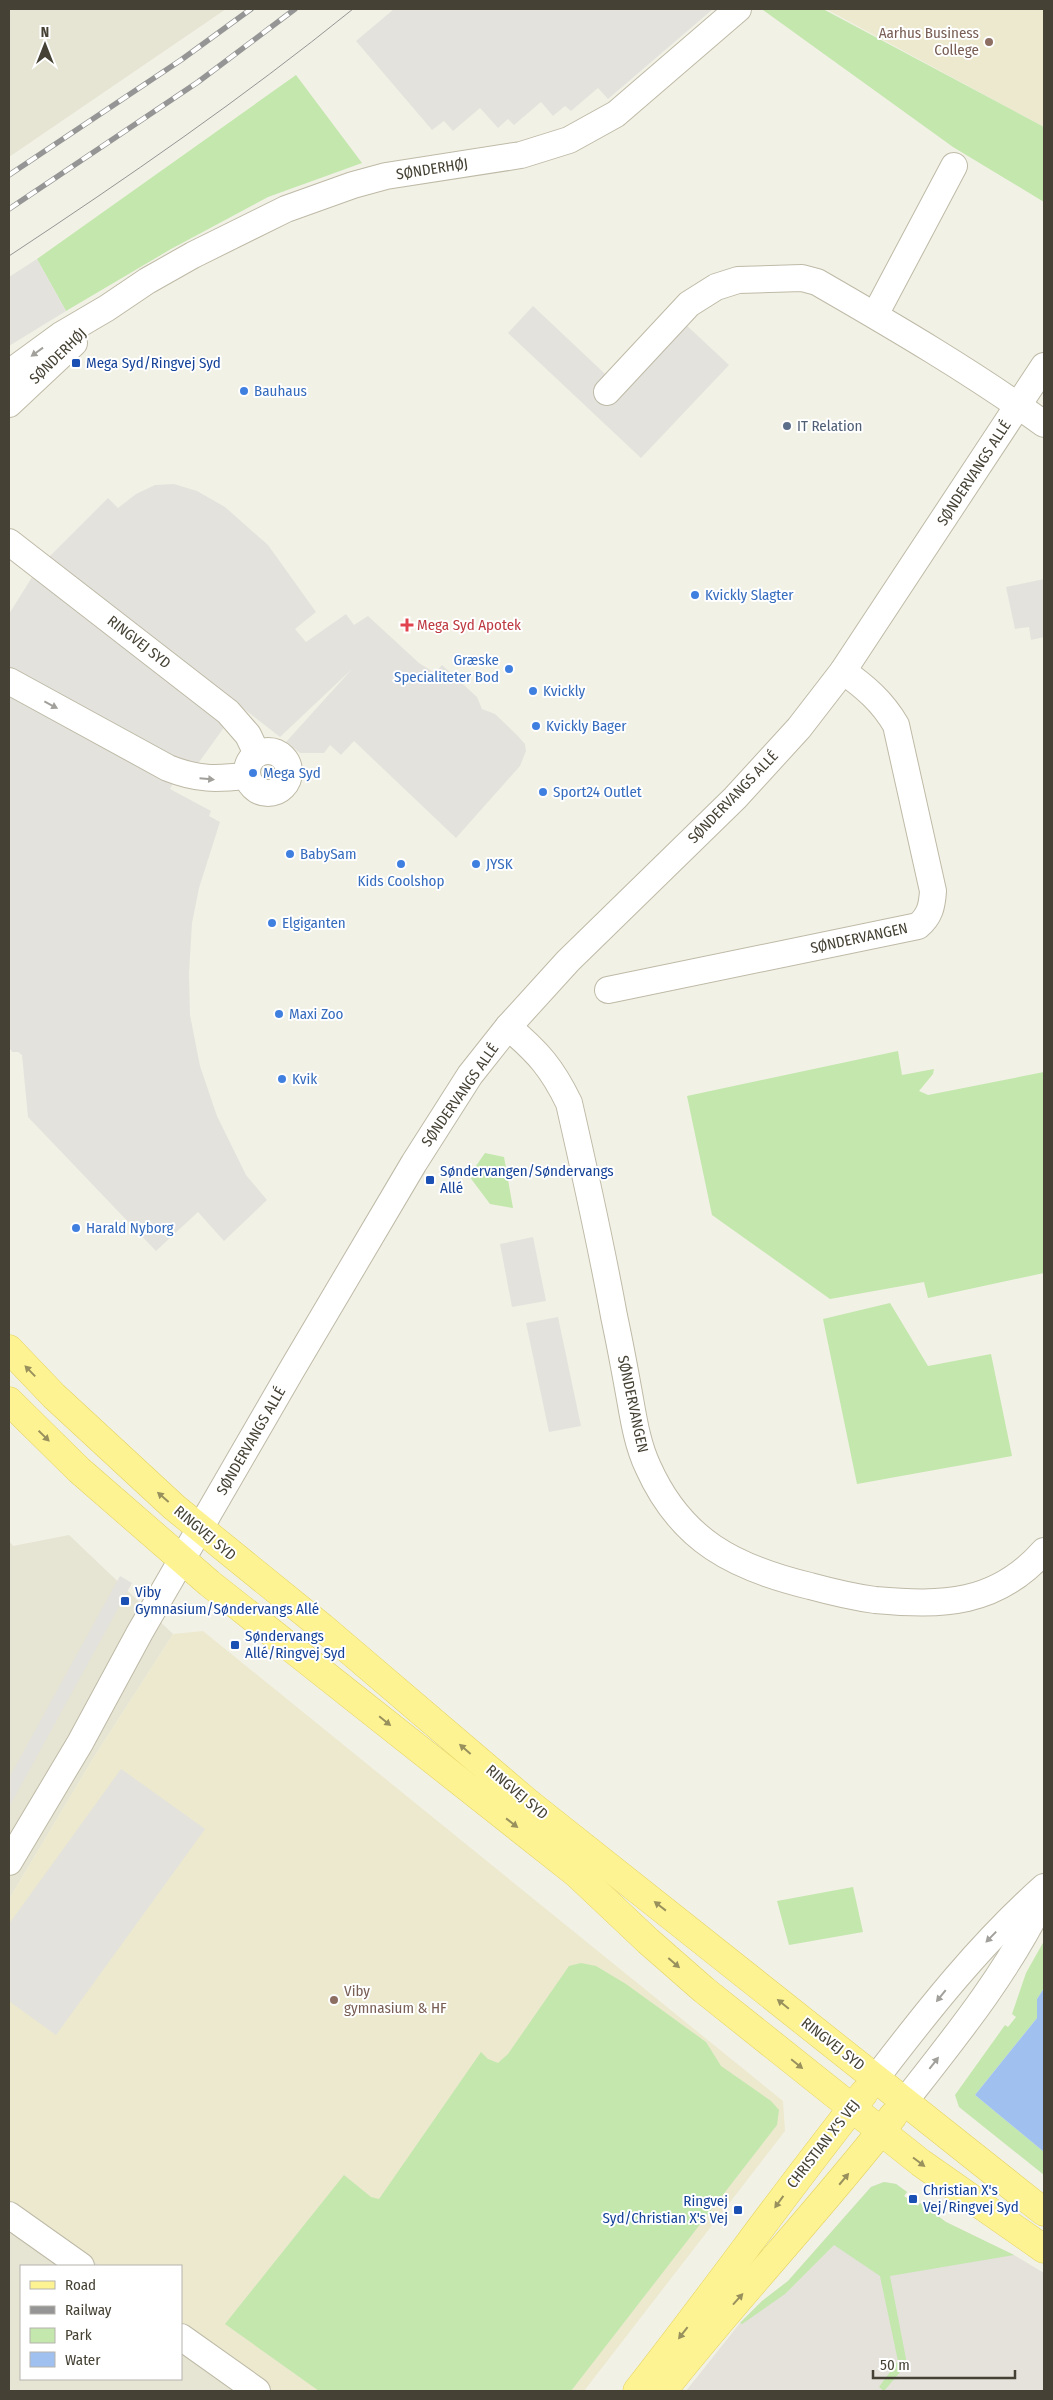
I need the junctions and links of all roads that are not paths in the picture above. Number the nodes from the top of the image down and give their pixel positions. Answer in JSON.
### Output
{"nodes":[{"id":1,"x":738,"y":9,"type":"edge"},
{"id":2,"x":954,"y":166,"type":"dead end"},
{"id":3,"x":108,"y":308,"type":"junction"},
{"id":4,"x":875,"y":315,"type":"junction"},
{"id":5,"x":1044,"y":366,"type":"edge"},
{"id":6,"x":9,"y":373,"type":"edge"},
{"id":7,"x":607,"y":392,"type":"dead end"},
{"id":8,"x":9,"y":404,"type":"edge"},
{"id":9,"x":1018,"y":405,"type":"junction"},
{"id":10,"x":1044,"y":424,"type":"edge"},
{"id":11,"x":9,"y":542,"type":"edge"},
{"id":12,"x":843,"y":671,"type":"junction"},
{"id":13,"x":9,"y":681,"type":"edge"},
{"id":14,"x":608,"y":990,"type":"dead end"},
{"id":15,"x":508,"y":1027,"type":"junction"},
{"id":16,"x":9,"y":1349,"type":"edge"},
{"id":17,"x":9,"y":1402,"type":"edge"},
{"id":18,"x":200,"y":1528,"type":"junction"},
{"id":19,"x":1044,"y":1552,"type":"edge"},
{"id":20,"x":182,"y":1560,"type":"junction"},
{"id":21,"x":9,"y":1862,"type":"edge"},
{"id":22,"x":1044,"y":1887,"type":"edge"},
{"id":23,"x":1044,"y":1897,"type":"edge"},
{"id":24,"x":876,"y":2078,"type":"junction"},
{"id":25,"x":904,"y":2102,"type":"junction"},
{"id":26,"x":852,"y":2108,"type":"junction"},
{"id":27,"x":881,"y":2131,"type":"junction"},
{"id":28,"x":1044,"y":2212,"type":"edge"},
{"id":29,"x":9,"y":2215,"type":"edge"},
{"id":30,"x":1006,"y":2224,"type":"junction"},
{"id":31,"x":1044,"y":2244,"type":"edge"},
{"id":32,"x":1044,"y":2249,"type":"edge"},
{"id":33,"x":80,"y":2265,"type":"edge"},
{"id":34,"x":182,"y":2339,"type":"edge"},
{"id":35,"x":257,"y":2391,"type":"edge"},
{"id":36,"x":637,"y":2391,"type":"edge"},
{"id":37,"x":663,"y":2391,"type":"edge"}],
"edges":[{"from":1,"to":3,"type":"street","name":"SØNDERHØJ"},
{"from":2,"to":4,"type":"street"},
{"from":3,"to":6,"type":"street","name":"SØNDERHØJ","one_way":true},
{"from":3,"to":8,"type":"street","name":"SØNDERHØJ"},
{"from":4,"to":7,"type":"street","name":"SØNDERVANGS ALLÉ"},
{"from":4,"to":9,"type":"street","name":"SØNDERVANGS ALLÉ"},
{"from":5,"to":9,"type":"street","name":"SØNDERVANGS ALLÉ"},
{"from":9,"to":10,"type":"street"},
{"from":9,"to":12,"type":"street","name":"SØNDERVANGS ALLÉ"},
{"from":13,"to":11,"type":"street","name":"RINGVEJ SYD","one_way":true},
{"from":12,"to":14,"type":"street","name":"SØNDERVANGEN"},
{"from":12,"to":15,"type":"street","name":"SØNDERVANGS ALLÉ"},
{"from":15,"to":18,"type":"street","name":"SØNDERVANGS ALLÉ"},
{"from":15,"to":19,"type":"street","name":"SØNDERVANGEN"},
{"from":18,"to":16,"type":"main road","name":"RINGVEJ SYD","one_way":true},
{"from":17,"to":20,"type":"main road","name":"RINGVEJ SYD","one_way":true},
{"from":18,"to":20,"type":"street","name":"SØNDERVANGS ALLÉ"},
{"from":24,"to":18,"type":"main road","name":"RINGVEJ SYD","one_way":true},
{"from":20,"to":21,"type":"street","name":"SØNDERVANGS ALLÉ"},
{"from":20,"to":26,"type":"main road","name":"RINGVEJ SYD","one_way":true},
{"from":22,"to":24,"type":"street","name":"CHRISTIAN X'S VEJ","one_way":true},
{"from":25,"to":23,"type":"street","one_way":true},
{"from":24,"to":25,"type":"main road","name":"RINGVEJ SYD"},
{"from":24,"to":26,"type":"main road","name":"CHRISTIAN X'S VEJ"},
{"from":25,"to":27,"type":"main road"},
{"from":25,"to":28,"type":"main road","name":"RINGVEJ SYD"},
{"from":26,"to":27,"type":"main road","name":"RINGVEJ SYD"},
{"from":26,"to":36,"type":"main road","name":"CHRISTIAN X'S VEJ","one_way":true},
{"from":27,"to":30,"type":"main road","name":"RINGVEJ SYD","one_way":true},
{"from":37,"to":27,"type":"main road","one_way":true},
{"from":29,"to":33,"type":"street"},
{"from":30,"to":31,"type":"main road"},
{"from":30,"to":32,"type":"main road","name":"RINGVEJ SYD"},
{"from":34,"to":35,"type":"street"}]}
